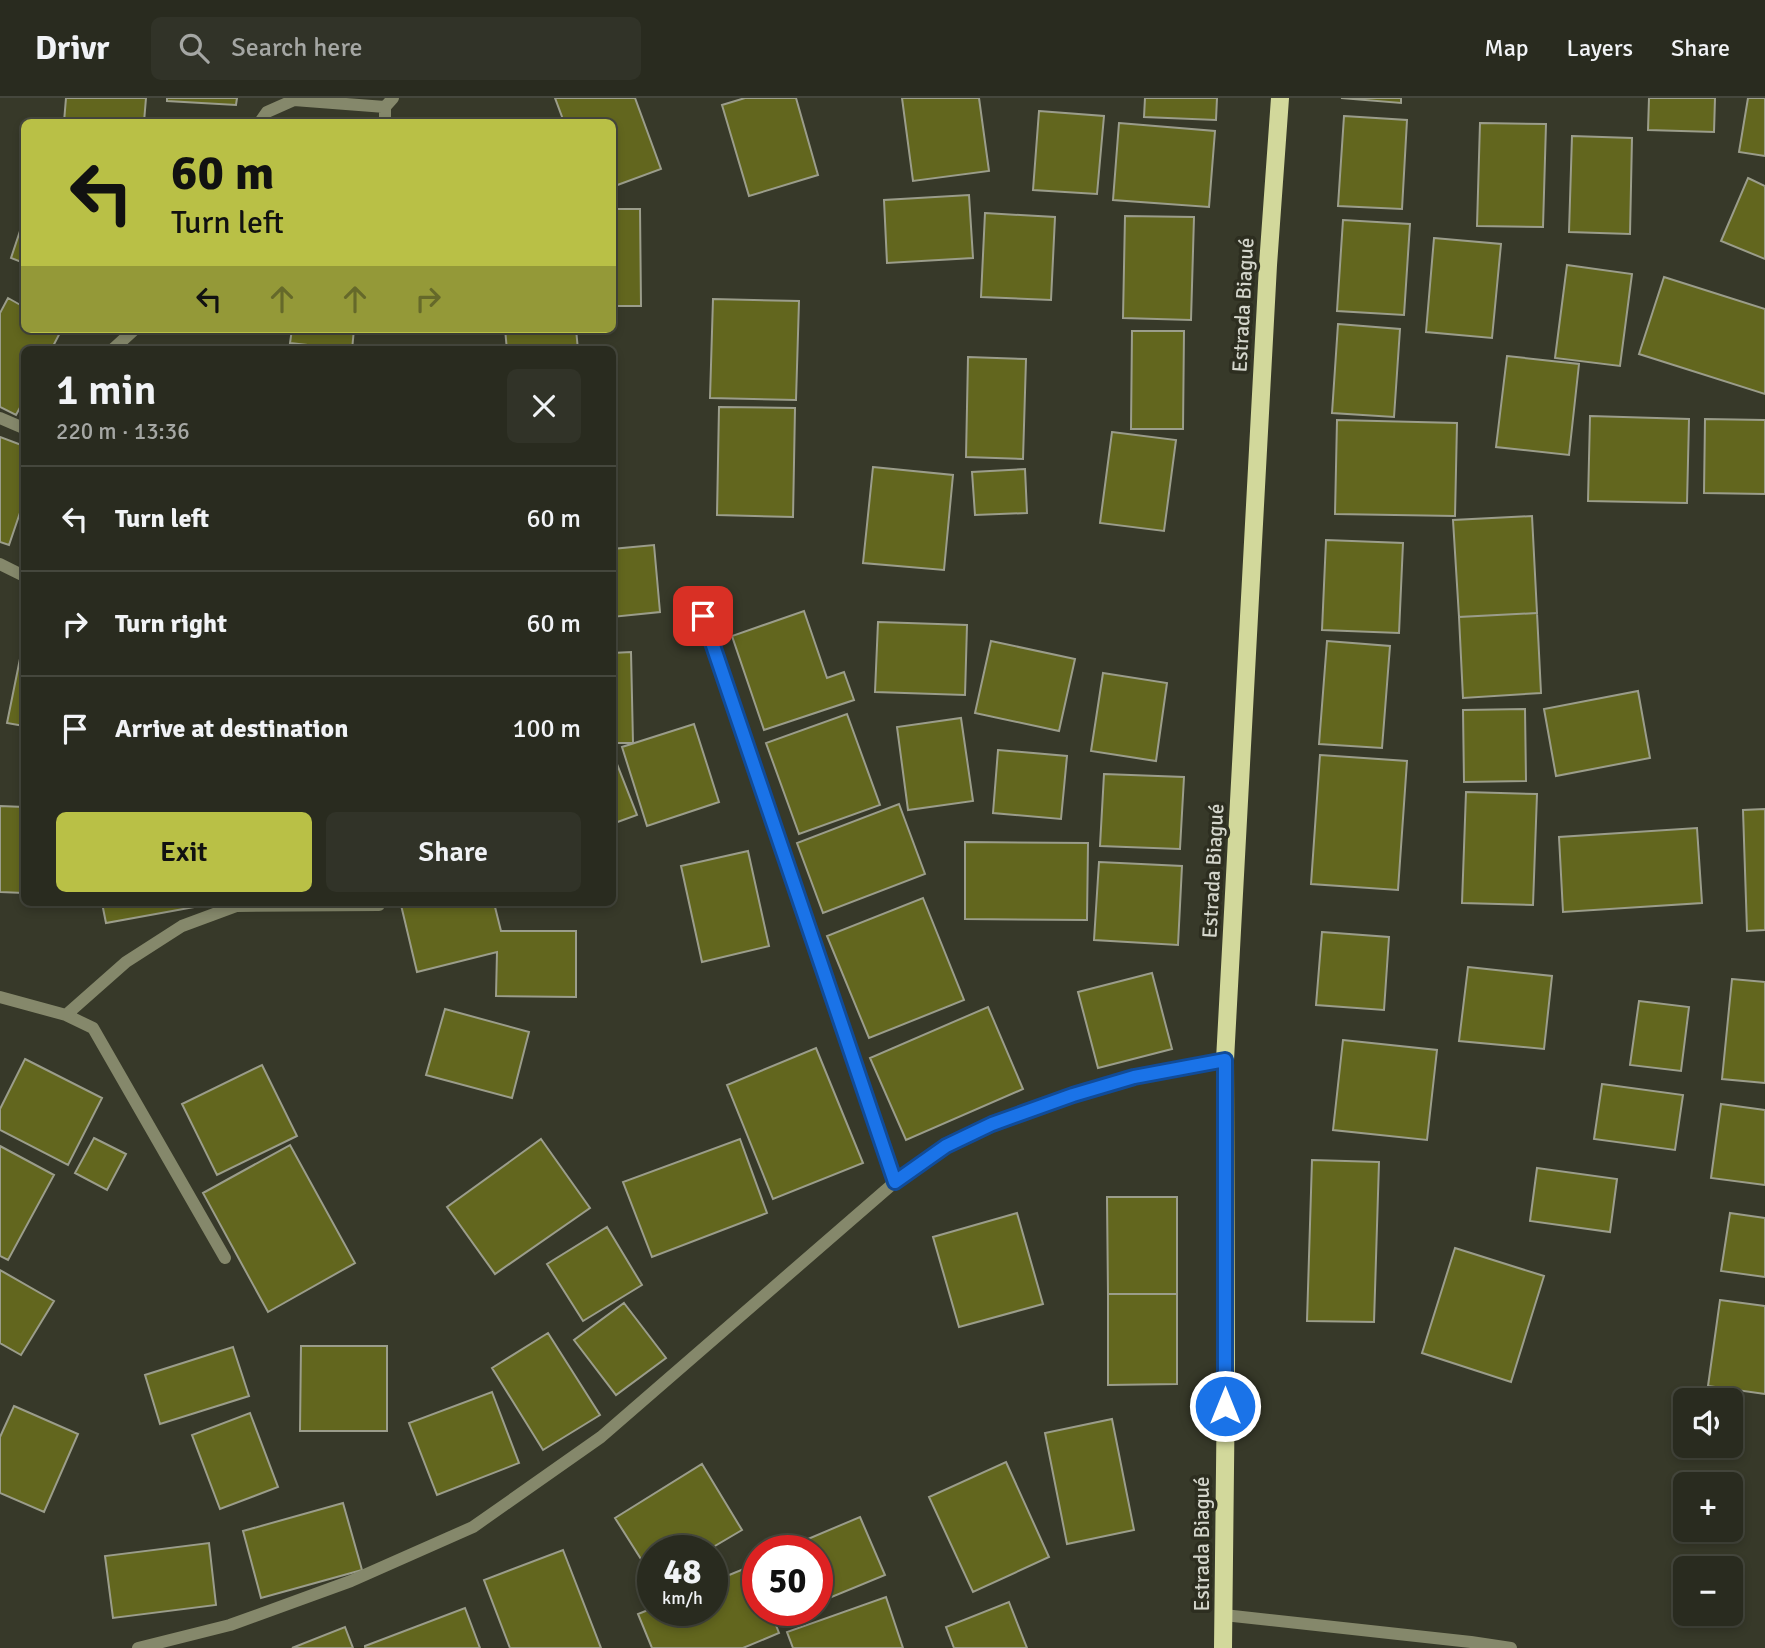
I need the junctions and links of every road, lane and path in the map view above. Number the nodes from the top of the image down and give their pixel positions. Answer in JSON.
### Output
{"nodes":[{"id":1,"x":1280,"y":98,"type":"edge"},
{"id":2,"x":389,"y":103,"type":"edge"},
{"id":3,"x":262,"y":119,"type":"edge"},
{"id":4,"x":131,"y":333,"type":"edge"},
{"id":5,"x":116,"y":346,"type":"edge"},
{"id":6,"x":0,"y":418,"type":"edge"},
{"id":7,"x":21,"y":427,"type":"edge"},
{"id":8,"x":0,"y":564,"type":"edge"},
{"id":9,"x":21,"y":574,"type":"edge"},
{"id":10,"x":703,"y":616,"type":"dead end"},
{"id":11,"x":236,"y":906,"type":"edge"},
{"id":12,"x":0,"y":997,"type":"edge"},
{"id":13,"x":66,"y":1015,"type":"junction"},
{"id":14,"x":1225,"y":1060,"type":"junction"},
{"id":15,"x":895,"y":1182,"type":"junction"},
{"id":16,"x":225,"y":1258,"type":"dead end"},
{"id":17,"x":1224,"y":1615,"type":"junction"},
{"id":18,"x":138,"y":1648,"type":"edge"},
{"id":19,"x":1223,"y":1648,"type":"edge"},
{"id":20,"x":1511,"y":1648,"type":"edge"}],
"edges":[{"from":1,"to":14,"type":"main road","name":"Estrada Biagué"},
{"from":2,"to":3,"type":"street"},
{"from":4,"to":5,"type":"street"},
{"from":6,"to":7,"type":"street"},
{"from":8,"to":9,"type":"street"},
{"from":10,"to":15,"type":"street"},
{"from":11,"to":13,"type":"street"},
{"from":12,"to":13,"type":"street"},
{"from":13,"to":16,"type":"street"},
{"from":14,"to":15,"type":"street"},
{"from":14,"to":17,"type":"main road","name":"Estrada Biagué"},
{"from":15,"to":18,"type":"street"},
{"from":17,"to":19,"type":"main road","name":"Estrada Biagué"},
{"from":17,"to":20,"type":"street"}]}
